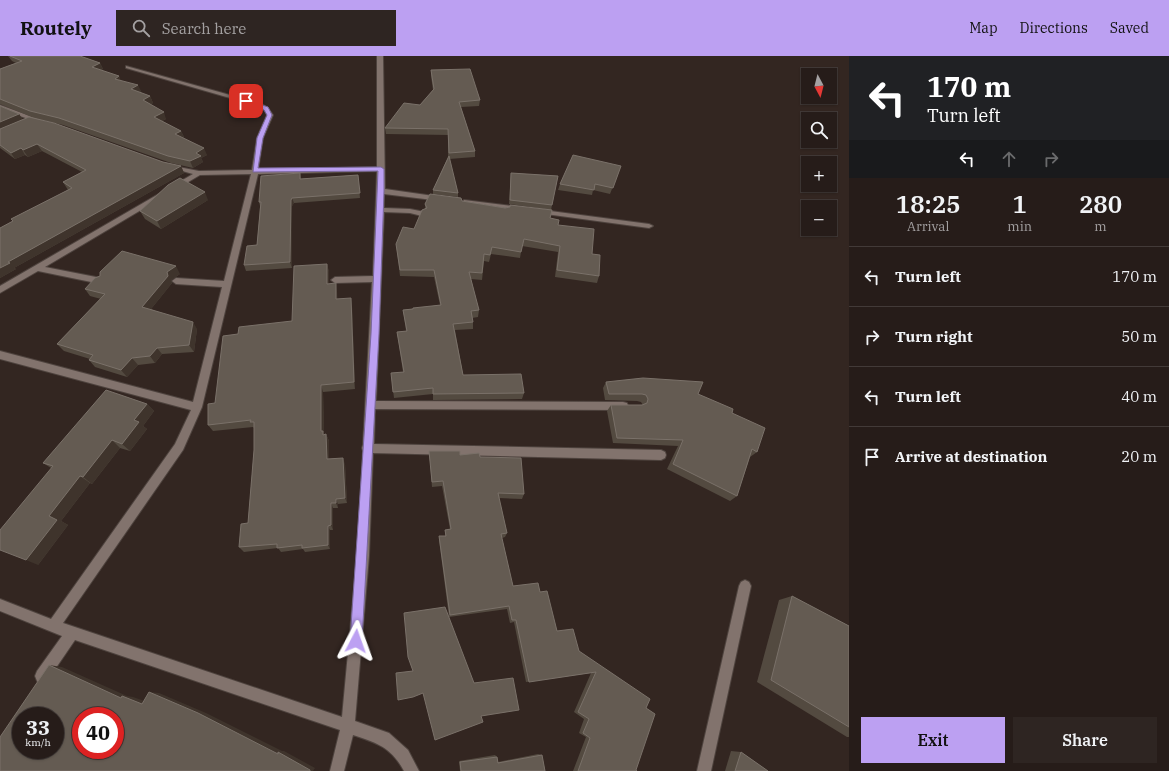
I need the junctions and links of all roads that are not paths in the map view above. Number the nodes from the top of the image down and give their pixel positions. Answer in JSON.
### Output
{"nodes":[{"id":1,"x":380,"y":56,"type":"edge"},
{"id":2,"x":128,"y":67,"type":"dead end"},
{"id":3,"x":0,"y":107,"type":"edge"},
{"id":4,"x":47,"y":123,"type":"edge"},
{"id":5,"x":162,"y":163,"type":"edge"},
{"id":6,"x":381,"y":169,"type":"junction"},
{"id":7,"x":255,"y":170,"type":"junction"},
{"id":8,"x":199,"y":172,"type":"junction"},
{"id":9,"x":381,"y":191,"type":"junction"},
{"id":10,"x":380,"y":210,"type":"junction"},
{"id":11,"x":422,"y":214,"type":"edge"},
{"id":12,"x":650,"y":226,"type":"dead end"},
{"id":13,"x":37,"y":268,"type":"junction"},
{"id":14,"x":377,"y":279,"type":"junction"},
{"id":15,"x":335,"y":280,"type":"dead end"},
{"id":16,"x":102,"y":281,"type":"edge"},
{"id":17,"x":176,"y":281,"type":"dead end"},
{"id":18,"x":227,"y":284,"type":"junction"},
{"id":19,"x":0,"y":290,"type":"edge"},
{"id":20,"x":0,"y":355,"type":"edge"},
{"id":21,"x":370,"y":405,"type":"junction"},
{"id":22,"x":197,"y":406,"type":"junction"},
{"id":23,"x":637,"y":406,"type":"edge"},
{"id":24,"x":367,"y":448,"type":"junction"},
{"id":25,"x":661,"y":455,"type":"dead end"},
{"id":26,"x":745,"y":586,"type":"dead end"},
{"id":27,"x":0,"y":605,"type":"edge"},
{"id":28,"x":54,"y":626,"type":"junction"},
{"id":29,"x":72,"y":633,"type":"junction"},
{"id":30,"x":36,"y":685,"type":"edge"},
{"id":31,"x":348,"y":725,"type":"junction"},
{"id":32,"x":336,"y":771,"type":"edge"},
{"id":33,"x":412,"y":771,"type":"edge"},
{"id":34,"x":704,"y":771,"type":"edge"}],
"edges":[{"from":1,"to":6,"type":"street"},
{"from":2,"to":7,"type":"street"},
{"from":3,"to":4,"type":"street"},
{"from":5,"to":8,"type":"street"},
{"from":6,"to":7,"type":"street"},
{"from":6,"to":9,"type":"street"},
{"from":7,"to":8,"type":"street"},
{"from":7,"to":18,"type":"street"},
{"from":8,"to":13,"type":"street"},
{"from":9,"to":10,"type":"street"},
{"from":9,"to":12,"type":"street"},
{"from":10,"to":11,"type":"street"},
{"from":10,"to":14,"type":"street"},
{"from":13,"to":16,"type":"street"},
{"from":13,"to":19,"type":"street"},
{"from":14,"to":15,"type":"street"},
{"from":14,"to":21,"type":"street"},
{"from":17,"to":18,"type":"street"},
{"from":18,"to":22,"type":"street"},
{"from":20,"to":22,"type":"street"},
{"from":21,"to":23,"type":"street"},
{"from":21,"to":24,"type":"street"},
{"from":22,"to":28,"type":"street"},
{"from":24,"to":25,"type":"street"},
{"from":24,"to":31,"type":"street"},
{"from":26,"to":34,"type":"street"},
{"from":27,"to":28,"type":"street"},
{"from":28,"to":29,"type":"street"},
{"from":29,"to":30,"type":"street"},
{"from":29,"to":31,"type":"street"},
{"from":31,"to":32,"type":"street"},
{"from":31,"to":33,"type":"street"}]}
